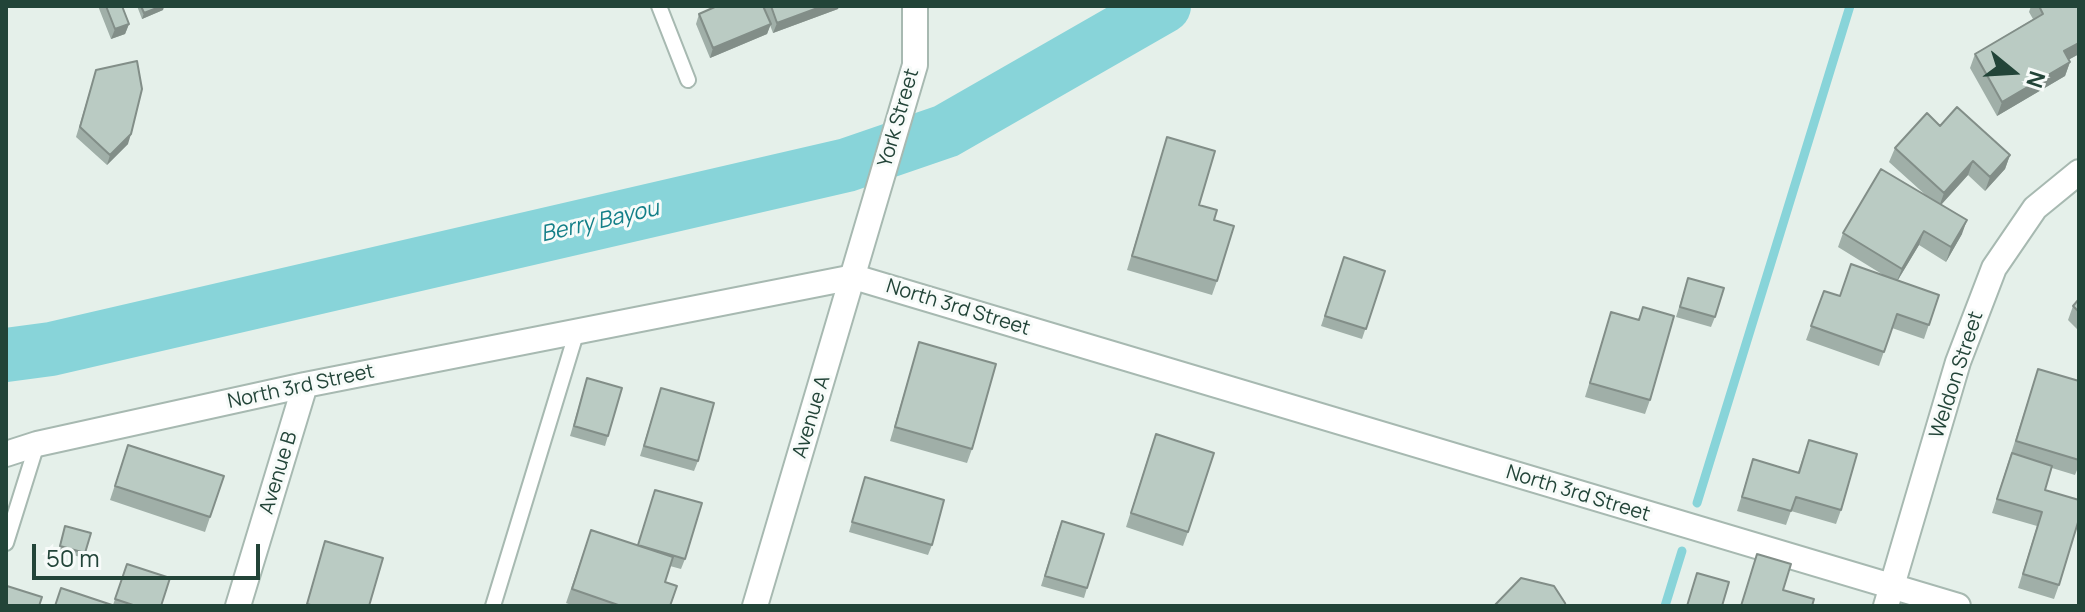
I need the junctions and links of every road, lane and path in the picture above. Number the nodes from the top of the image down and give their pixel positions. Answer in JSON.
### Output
{"nodes":[{"id":1,"x":659,"y":6,"type":"edge"},
{"id":2,"x":915,"y":6,"type":"edge"},
{"id":3,"x":688,"y":80,"type":"dead end"},
{"id":4,"x":2079,"y":172,"type":"edge"},
{"id":5,"x":867,"y":228,"type":"joint"},
{"id":6,"x":854,"y":277,"type":"junction"},
{"id":7,"x":576,"y":334,"type":"junction"},
{"id":8,"x":305,"y":385,"type":"junction"},
{"id":9,"x":37,"y":444,"type":"junction"},
{"id":10,"x":6,"y":454,"type":"edge"},
{"id":11,"x":6,"y":543,"type":"edge"},
{"id":12,"x":1889,"y":596,"type":"edge"},
{"id":13,"x":238,"y":606,"type":"edge"},
{"id":14,"x":493,"y":606,"type":"edge"},
{"id":15,"x":755,"y":606,"type":"edge"},
{"id":16,"x":1958,"y":606,"type":"edge"}],
"edges":[{"from":1,"to":3,"type":"lane"},
{"from":2,"to":5,"type":"street","name":"York Street"},
{"from":4,"to":12,"type":"street","name":"Weldon Street"},
{"from":5,"to":6,"type":"street","name":"Avenue A"},
{"from":6,"to":7,"type":"street","name":"North 3rd Street"},
{"from":6,"to":12,"type":"street","name":"North 3rd Street"},
{"from":6,"to":15,"type":"street","name":"Avenue A"},
{"from":7,"to":8,"type":"street","name":"North 3rd Street"},
{"from":7,"to":14,"type":"lane"},
{"from":8,"to":9,"type":"street","name":"North 3rd Street"},
{"from":8,"to":13,"type":"street","name":"Avenue B"},
{"from":9,"to":10,"type":"street","name":"North 3rd Street"},
{"from":9,"to":11,"type":"lane"},
{"from":12,"to":16,"type":"street","name":"North 3rd Street"}]}
